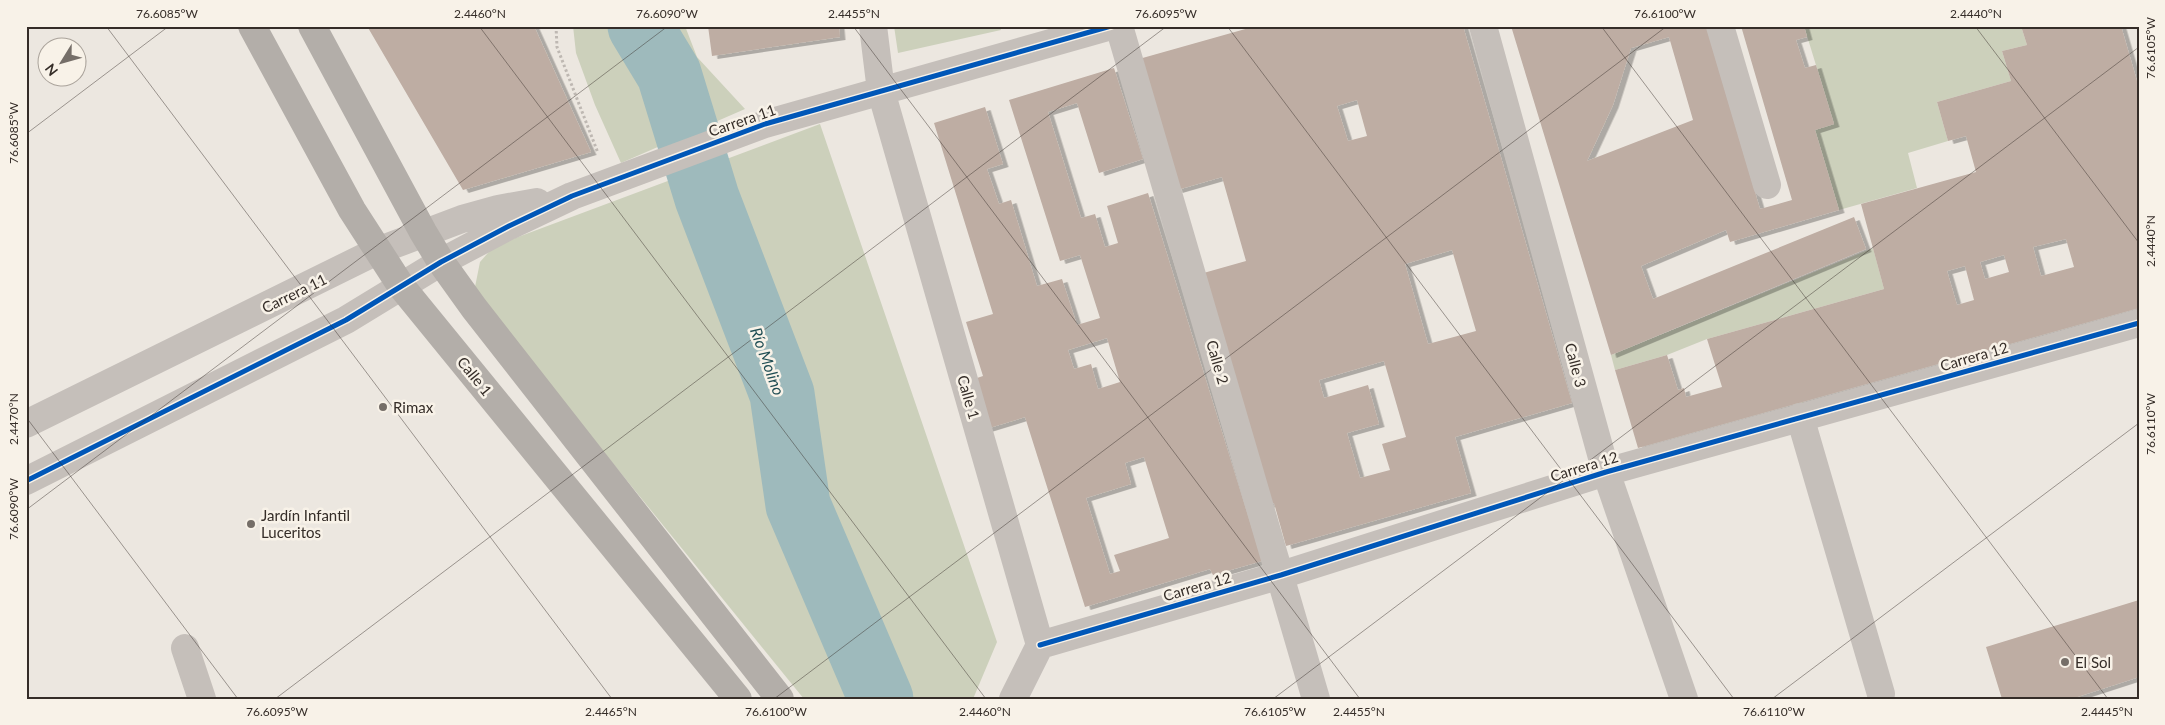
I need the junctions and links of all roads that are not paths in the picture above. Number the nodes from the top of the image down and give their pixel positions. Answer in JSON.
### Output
{"nodes":[{"id":1,"x":252,"y":26,"type":"edge"},
{"id":2,"x":312,"y":26,"type":"edge"},
{"id":3,"x":873,"y":26,"type":"edge"},
{"id":4,"x":1111,"y":26,"type":"edge"},
{"id":5,"x":1119,"y":26,"type":"edge"},
{"id":6,"x":1483,"y":26,"type":"edge"},
{"id":7,"x":1720,"y":26,"type":"edge"},
{"id":8,"x":882,"y":91,"type":"junction"},
{"id":9,"x":1766,"y":185,"type":"dead end"},
{"id":10,"x":572,"y":196,"type":"junction"},
{"id":11,"x":424,"y":232,"type":"junction"},
{"id":12,"x":377,"y":251,"type":"junction"},
{"id":13,"x":441,"y":262,"type":"junction"},
{"id":14,"x":401,"y":286,"type":"junction"},
{"id":15,"x":2139,"y":323,"type":"edge"},
{"id":16,"x":1800,"y":417,"type":"junction"},
{"id":17,"x":26,"y":424,"type":"edge"},
{"id":18,"x":1606,"y":472,"type":"junction"},
{"id":19,"x":26,"y":481,"type":"edge"},
{"id":20,"x":1280,"y":575,"type":"junction"},
{"id":21,"x":1040,"y":645,"type":"junction"},
{"id":22,"x":185,"y":648,"type":"dead end"},
{"id":23,"x":1881,"y":694,"type":"dead end"},
{"id":24,"x":776,"y":697,"type":"edge"},
{"id":25,"x":202,"y":699,"type":"edge"},
{"id":26,"x":738,"y":699,"type":"edge"},
{"id":27,"x":1013,"y":699,"type":"edge"},
{"id":28,"x":1316,"y":699,"type":"edge"},
{"id":29,"x":1684,"y":699,"type":"edge"}],
"edges":[{"from":1,"to":12,"type":"main road","name":"Calle 1"},
{"from":2,"to":11,"type":"main road"},
{"from":3,"to":8,"type":"street"},
{"from":4,"to":8,"type":"street","name":"Carrera 11"},
{"from":5,"to":20,"type":"street","name":"Calle 2"},
{"from":6,"to":18,"type":"street","name":"Calle 3"},
{"from":7,"to":9,"type":"street"},
{"from":8,"to":10,"type":"street","name":"Carrera 11"},
{"from":8,"to":21,"type":"street","name":"Calle 1"},
{"from":10,"to":11,"type":"street","name":"Carrera 11"},
{"from":10,"to":13,"type":"street","name":"Carrera 11"},
{"from":11,"to":12,"type":"street","name":"Carrera 11"},
{"from":11,"to":13,"type":"main road"},
{"from":12,"to":14,"type":"main road","name":"Calle 1"},
{"from":12,"to":17,"type":"street","name":"Carrera 11"},
{"from":13,"to":14,"type":"street","name":"Carrera 11"},
{"from":13,"to":24,"type":"main road"},
{"from":14,"to":19,"type":"street","name":"Carrera 11"},
{"from":14,"to":26,"type":"main road","name":"Calle 1"},
{"from":15,"to":16,"type":"street","name":"Carrera 12"},
{"from":16,"to":18,"type":"street","name":"Carrera 12"},
{"from":16,"to":23,"type":"street"},
{"from":18,"to":20,"type":"street","name":"Carrera 12"},
{"from":18,"to":29,"type":"street","name":"Calle 3"},
{"from":20,"to":21,"type":"street","name":"Carrera 12"},
{"from":20,"to":28,"type":"street","name":"Calle 2"},
{"from":21,"to":27,"type":"street"},
{"from":22,"to":25,"type":"street"}]}
